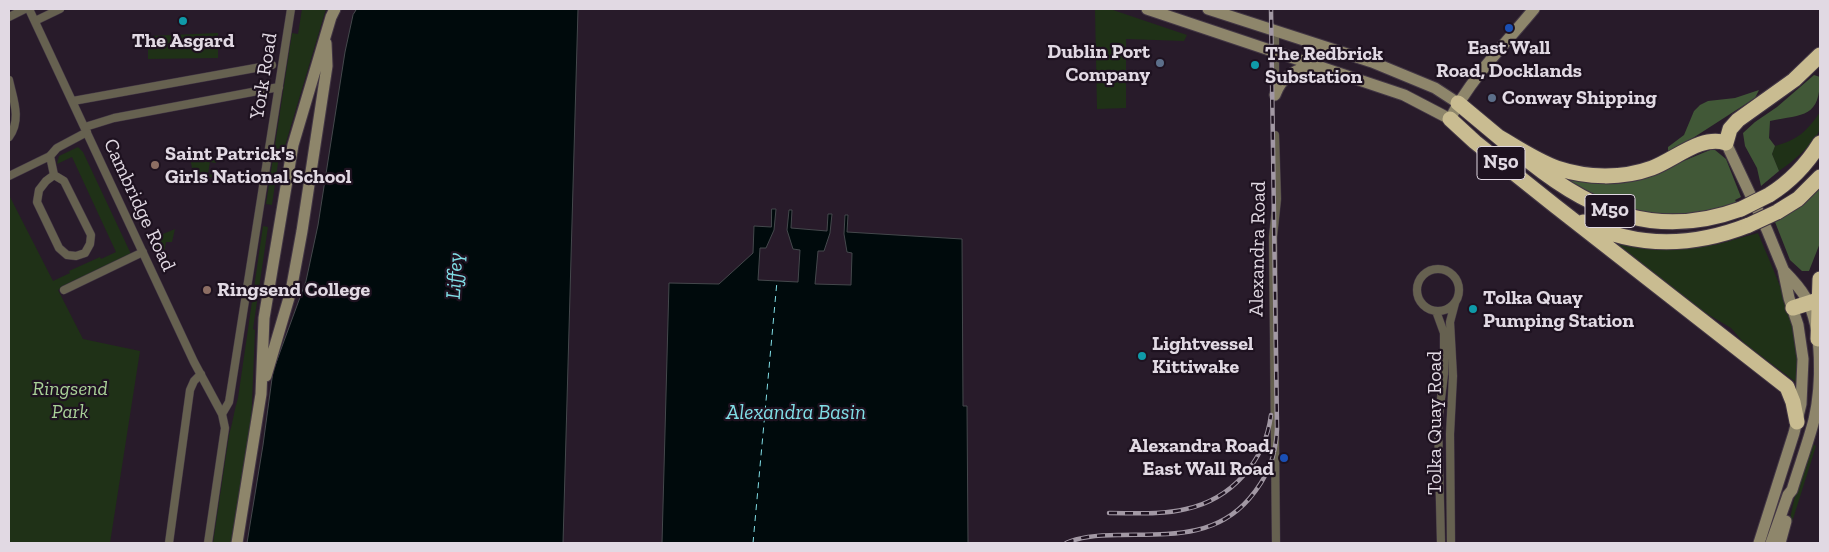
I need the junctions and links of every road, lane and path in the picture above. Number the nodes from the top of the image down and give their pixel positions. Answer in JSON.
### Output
{"nodes":[{"id":1,"x":25,"y":9,"type":"edge"},
{"id":2,"x":29,"y":9,"type":"edge"},
{"id":3,"x":60,"y":9,"type":"edge"},
{"id":4,"x":291,"y":9,"type":"edge"},
{"id":5,"x":335,"y":9,"type":"edge"},
{"id":6,"x":1147,"y":9,"type":"edge"},
{"id":7,"x":1208,"y":9,"type":"edge"},
{"id":8,"x":1534,"y":9,"type":"edge"},
{"id":9,"x":9,"y":17,"type":"edge"},
{"id":10,"x":35,"y":21,"type":"junction"},
{"id":11,"x":1275,"y":31,"type":"junction"},
{"id":12,"x":325,"y":36,"type":"junction"},
{"id":13,"x":1275,"y":52,"type":"junction"},
{"id":14,"x":1820,"y":55,"type":"edge"},
{"id":15,"x":272,"y":65,"type":"dead end"},
{"id":16,"x":1318,"y":68,"type":"junction"},
{"id":17,"x":9,"y":80,"type":"edge"},
{"id":18,"x":277,"y":88,"type":"junction"},
{"id":19,"x":1275,"y":94,"type":"joint"},
{"id":20,"x":73,"y":101,"type":"junction"},
{"id":21,"x":1458,"y":103,"type":"junction"},
{"id":22,"x":1450,"y":119,"type":"junction"},
{"id":23,"x":86,"y":129,"type":"junction"},
{"id":24,"x":1275,"y":135,"type":"dead end"},
{"id":25,"x":9,"y":137,"type":"edge"},
{"id":26,"x":1499,"y":137,"type":"junction"},
{"id":27,"x":1726,"y":143,"type":"junction"},
{"id":28,"x":1820,"y":144,"type":"edge"},
{"id":29,"x":50,"y":156,"type":"junction"},
{"id":30,"x":54,"y":175,"type":"junction"},
{"id":31,"x":9,"y":176,"type":"edge"},
{"id":32,"x":1820,"y":178,"type":"edge"},
{"id":33,"x":1554,"y":205,"type":"junction"},
{"id":34,"x":143,"y":252,"type":"junction"},
{"id":35,"x":1783,"y":269,"type":"junction"},
{"id":36,"x":1820,"y":279,"type":"edge"},
{"id":37,"x":64,"y":290,"type":"dead end"},
{"id":38,"x":1813,"y":301,"type":"junction"},
{"id":39,"x":1455,"y":303,"type":"junction"},
{"id":40,"x":1793,"y":308,"type":"junction"},
{"id":41,"x":1436,"y":311,"type":"junction"},
{"id":42,"x":1818,"y":339,"type":"joint"},
{"id":43,"x":201,"y":374,"type":"junction"},
{"id":44,"x":260,"y":394,"type":"junction"},
{"id":45,"x":1819,"y":398,"type":"edge"},
{"id":46,"x":222,"y":414,"type":"junction"},
{"id":47,"x":1817,"y":419,"type":"edge"},
{"id":48,"x":1797,"y":422,"type":"junction"},
{"id":49,"x":1792,"y":490,"type":"junction"},
{"id":50,"x":168,"y":543,"type":"edge"},
{"id":51,"x":208,"y":543,"type":"edge"},
{"id":52,"x":237,"y":543,"type":"edge"},
{"id":53,"x":1276,"y":543,"type":"edge"},
{"id":54,"x":1441,"y":543,"type":"edge"},
{"id":55,"x":1451,"y":543,"type":"edge"},
{"id":56,"x":1759,"y":543,"type":"edge"},
{"id":57,"x":1771,"y":543,"type":"edge"},
{"id":58,"x":1780,"y":543,"type":"edge"}],
"edges":[{"from":1,"to":9,"type":"street"},
{"from":2,"to":10,"type":"street","name":"Cambridge Road"},
{"from":3,"to":10,"type":"street"},
{"from":4,"to":18,"type":"street","name":"York Road"},
{"from":5,"to":12,"type":"main road"},
{"from":6,"to":13,"type":"main road"},
{"from":7,"to":11,"type":"main road"},
{"from":8,"to":21,"type":"main road"},
{"from":10,"to":20,"type":"street","name":"Cambridge Road"},
{"from":11,"to":13,"type":"street"},
{"from":11,"to":21,"type":"main road"},
{"from":12,"to":44,"type":"main road"},
{"from":12,"to":44,"type":"main road"},
{"from":13,"to":16,"type":"main road"},
{"from":13,"to":19,"type":"street"},
{"from":14,"to":27,"type":"highway"},
{"from":15,"to":20,"type":"street"},
{"from":16,"to":19,"type":"main road"},
{"from":16,"to":22,"type":"main road"},
{"from":17,"to":25,"type":"street"},
{"from":18,"to":23,"type":"street"},
{"from":18,"to":46,"type":"street","name":"York Road"},
{"from":20,"to":23,"type":"street","name":"Cambridge Road"},
{"from":21,"to":22,"type":"main road"},
{"from":21,"to":26,"type":"highway","number":"N50"},
{"from":22,"to":33,"type":"highway","number":"N50"},
{"from":23,"to":29,"type":"street"},
{"from":23,"to":34,"type":"street","name":"Cambridge Road"},
{"from":24,"to":53,"type":"street","name":"Alexandra Road"},
{"from":26,"to":27,"type":"highway"},
{"from":26,"to":28,"type":"highway","number":"M50","bridge":true},
{"from":27,"to":35,"type":"main road"},
{"from":29,"to":30,"type":"street"},
{"from":29,"to":31,"type":"street"},
{"from":30,"to":30,"type":"street"},
{"from":32,"to":33,"type":"highway","number":"M50","bridge":true},
{"from":33,"to":48,"type":"highway"},
{"from":34,"to":37,"type":"street"},
{"from":34,"to":43,"type":"street","name":"Cambridge Road"},
{"from":35,"to":38,"type":"main road"},
{"from":35,"to":40,"type":"main road"},
{"from":36,"to":38,"type":"highway"},
{"from":38,"to":40,"type":"highway"},
{"from":38,"to":42,"type":"highway"},
{"from":39,"to":41,"type":"street"},
{"from":39,"to":41,"type":"street"},
{"from":39,"to":55,"type":"street","name":"Tolka Quay Road"},
{"from":40,"to":48,"type":"main road"},
{"from":41,"to":54,"type":"street","name":"Tolka Quay Road"},
{"from":42,"to":45,"type":"main road"},
{"from":43,"to":46,"type":"street","name":"Cambridge Road"},
{"from":43,"to":50,"type":"street"},
{"from":44,"to":52,"type":"main road"},
{"from":45,"to":47,"type":"main road"},
{"from":46,"to":51,"type":"street"},
{"from":47,"to":49,"type":"main road"},
{"from":48,"to":56,"type":"main road"},
{"from":49,"to":57,"type":"main road"},
{"from":49,"to":58,"type":"main road"}]}
